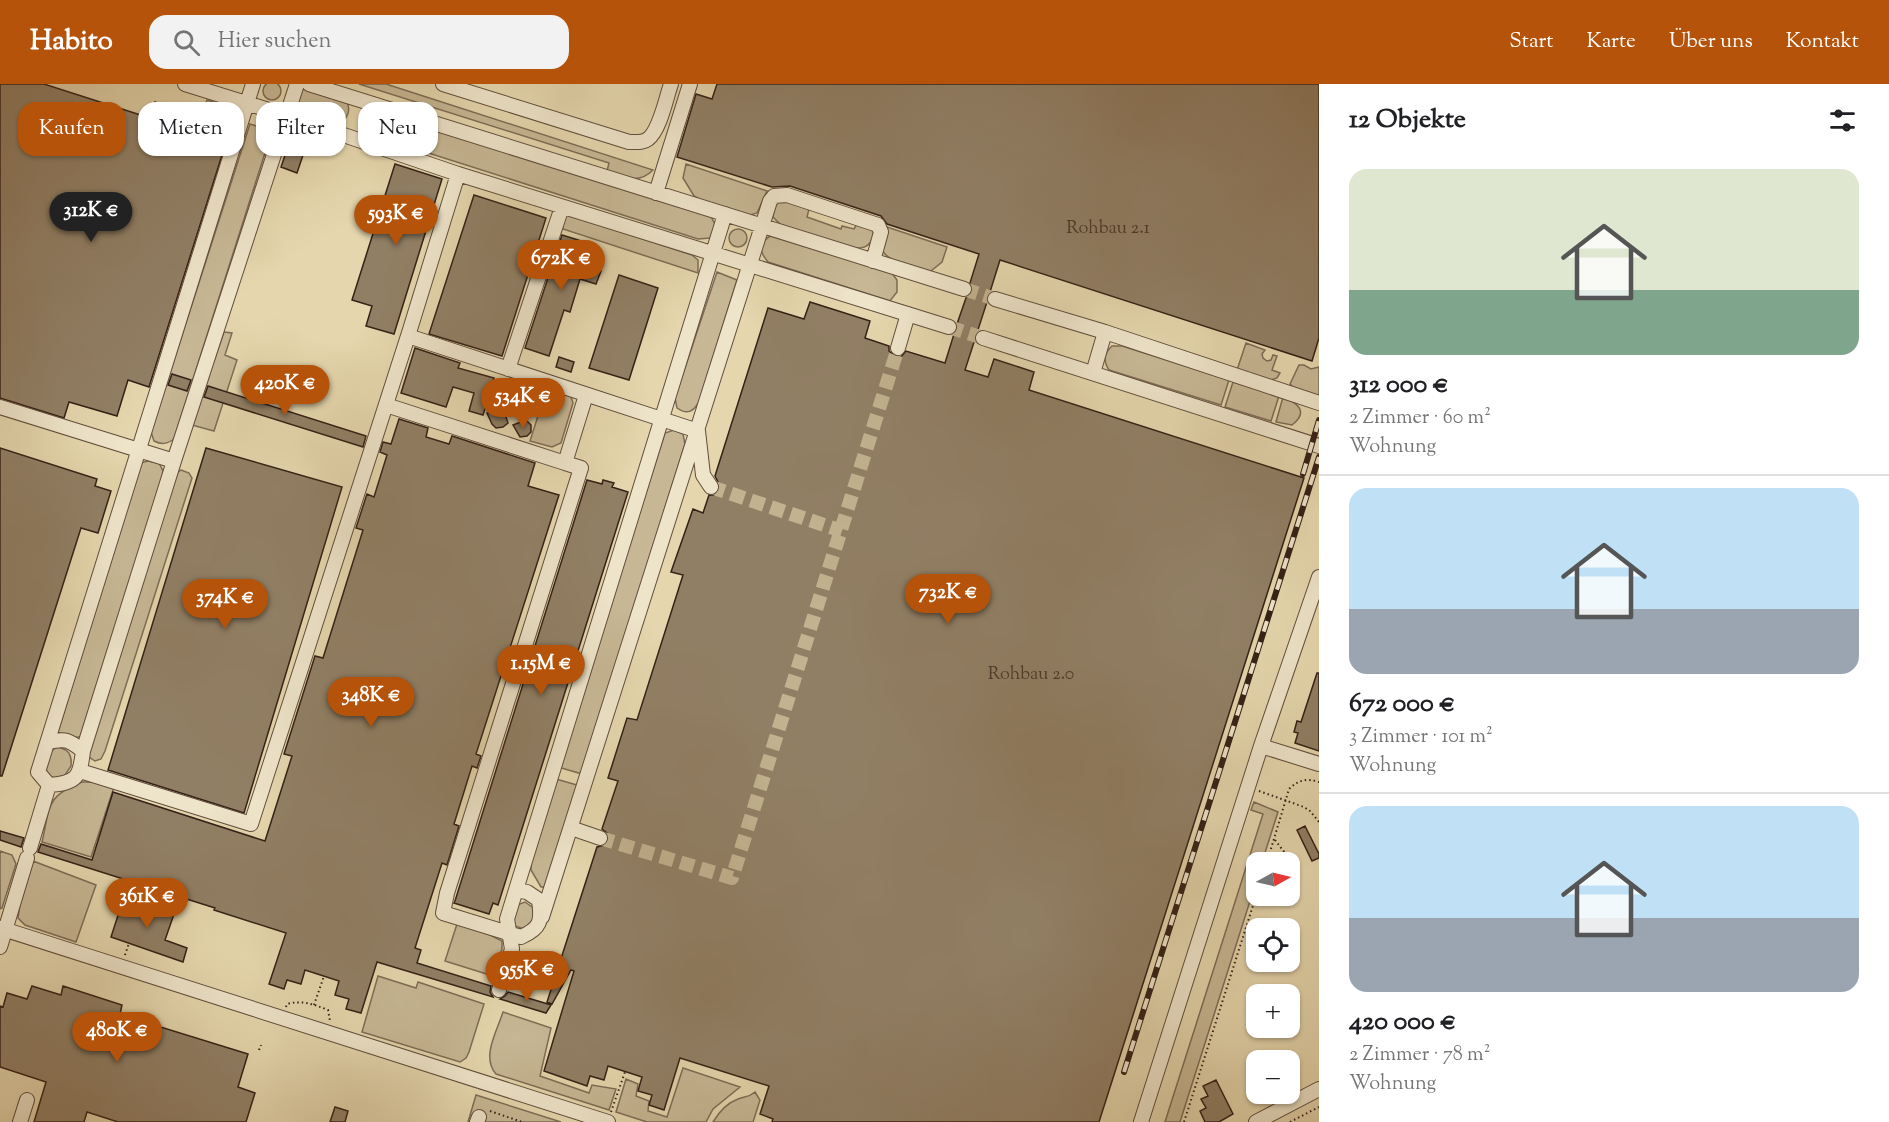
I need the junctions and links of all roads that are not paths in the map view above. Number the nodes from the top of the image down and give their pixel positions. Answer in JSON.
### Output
{"nodes":[{"id":1,"x":185,"y":84,"type":"edge"},
{"id":2,"x":253,"y":84,"type":"edge"},
{"id":3,"x":297,"y":84,"type":"edge"},
{"id":4,"x":309,"y":84,"type":"edge"},
{"id":5,"x":443,"y":84,"type":"edge"},
{"id":6,"x":671,"y":84,"type":"edge"},
{"id":7,"x":690,"y":84,"type":"edge"},
{"id":8,"x":292,"y":102,"type":"edge"},
{"id":9,"x":248,"y":103,"type":"junction"},
{"id":10,"x":256,"y":106,"type":"edge"},
{"id":11,"x":346,"y":136,"type":"edge"},
{"id":12,"x":275,"y":156,"type":"edge"},
{"id":13,"x":458,"y":174,"type":"junction"},
{"id":14,"x":656,"y":193,"type":"junction"},
{"id":15,"x":562,"y":207,"type":"junction"},
{"id":16,"x":725,"y":214,"type":"junction"},
{"id":17,"x":761,"y":226,"type":"junction"},
{"id":18,"x":713,"y":253,"type":"junction"},
{"id":19,"x":873,"y":261,"type":"junction"},
{"id":20,"x":749,"y":265,"type":"junction"},
{"id":21,"x":964,"y":289,"type":"tunnel mouth"},
{"id":22,"x":995,"y":299,"type":"tunnel mouth"},
{"id":23,"x":908,"y":314,"type":"junction"},
{"id":24,"x":949,"y":327,"type":"tunnel mouth"},
{"id":25,"x":1105,"y":332,"type":"junction"},
{"id":26,"x":408,"y":336,"type":"junction"},
{"id":27,"x":983,"y":338,"type":"tunnel mouth"},
{"id":28,"x":898,"y":348,"type":"tunnel mouth"},
{"id":29,"x":508,"y":369,"type":"junction"},
{"id":30,"x":1093,"y":374,"type":"junction"},
{"id":31,"x":586,"y":394,"type":"junction"},
{"id":32,"x":1319,"y":402,"type":"edge"},
{"id":33,"x":386,"y":405,"type":"junction"},
{"id":34,"x":0,"y":407,"type":"edge"},
{"id":35,"x":663,"y":419,"type":"junction"},
{"id":36,"x":698,"y":431,"type":"junction"},
{"id":37,"x":1319,"y":446,"type":"edge"},
{"id":38,"x":138,"y":450,"type":"junction"},
{"id":39,"x":174,"y":461,"type":"junction"},
{"id":40,"x":565,"y":463,"type":"junction"},
{"id":41,"x":711,"y":487,"type":"dead end"},
{"id":42,"x":1319,"y":577,"type":"edge"},
{"id":43,"x":48,"y":742,"type":"junction"},
{"id":44,"x":1261,"y":747,"type":"junction"},
{"id":45,"x":83,"y":751,"type":"junction"},
{"id":46,"x":1319,"y":764,"type":"edge"},
{"id":47,"x":80,"y":771,"type":"junction"},
{"id":48,"x":49,"y":785,"type":"junction"},
{"id":49,"x":571,"y":828,"type":"junction"},
{"id":50,"x":600,"y":838,"type":"tunnel mouth"},
{"id":51,"x":516,"y":890,"type":"junction"},
{"id":52,"x":542,"y":917,"type":"junction"},
{"id":53,"x":2,"y":929,"type":"edge"},
{"id":54,"x":511,"y":935,"type":"junction"},
{"id":55,"x":0,"y":947,"type":"edge"},
{"id":56,"x":499,"y":990,"type":"dead end"},
{"id":57,"x":1319,"y":1089,"type":"edge"},
{"id":58,"x":27,"y":1100,"type":"dead end"},
{"id":59,"x":20,"y":1122,"type":"edge"},
{"id":60,"x":608,"y":1122,"type":"edge"},
{"id":61,"x":1141,"y":1122,"type":"edge"},
{"id":62,"x":1256,"y":1122,"type":"edge"}],
"edges":[{"from":1,"to":9,"type":"lane"},
{"from":2,"to":9,"type":"lane"},
{"from":3,"to":8,"type":"lane"},
{"from":4,"to":14,"type":"lane"},
{"from":5,"to":6,"type":"lane"},
{"from":7,"to":14,"type":"lane"},
{"from":9,"to":10,"type":"lane"},
{"from":9,"to":38,"type":"lane"},
{"from":11,"to":13,"type":"lane"},
{"from":12,"to":39,"type":"lane"},
{"from":13,"to":15,"type":"lane"},
{"from":13,"to":26,"type":"lane"},
{"from":14,"to":16,"type":"lane"},
{"from":15,"to":18,"type":"lane"},
{"from":15,"to":29,"type":"lane"},
{"from":16,"to":17,"type":"lane"},
{"from":16,"to":18,"type":"lane"},
{"from":17,"to":19,"type":"lane"},
{"from":17,"to":19,"type":"lane"},
{"from":17,"to":20,"type":"lane"},
{"from":18,"to":20,"type":"lane"},
{"from":18,"to":35,"type":"lane"},
{"from":19,"to":21,"type":"lane"},
{"from":20,"to":23,"type":"lane"},
{"from":20,"to":36,"type":"lane"},
{"from":22,"to":25,"type":"lane"},
{"from":23,"to":24,"type":"lane"},
{"from":23,"to":28,"type":"lane"},
{"from":25,"to":30,"type":"lane"},
{"from":25,"to":32,"type":"lane"},
{"from":26,"to":29,"type":"lane"},
{"from":26,"to":33,"type":"lane"},
{"from":27,"to":30,"type":"lane"},
{"from":29,"to":31,"type":"lane"},
{"from":30,"to":37,"type":"lane"},
{"from":31,"to":35,"type":"lane"},
{"from":31,"to":40,"type":"lane"},
{"from":33,"to":40,"type":"lane"},
{"from":33,"to":47,"type":"lane"},
{"from":34,"to":38,"type":"lane"},
{"from":35,"to":36,"type":"lane"},
{"from":35,"to":51,"type":"lane"},
{"from":36,"to":41,"type":"lane"},
{"from":36,"to":49,"type":"lane"},
{"from":38,"to":39,"type":"lane"},
{"from":38,"to":43,"type":"lane"},
{"from":39,"to":45,"type":"lane"},
{"from":40,"to":54,"type":"lane"},
{"from":42,"to":44,"type":"lane"},
{"from":43,"to":45,"type":"lane"},
{"from":43,"to":48,"type":"lane"},
{"from":44,"to":46,"type":"lane"},
{"from":44,"to":61,"type":"lane"},
{"from":45,"to":47,"type":"lane"},
{"from":47,"to":48,"type":"lane"},
{"from":48,"to":53,"type":"lane"},
{"from":49,"to":50,"type":"lane"},
{"from":49,"to":52,"type":"lane"},
{"from":51,"to":52,"type":"lane"},
{"from":51,"to":54,"type":"lane"},
{"from":52,"to":54,"type":"lane"},
{"from":53,"to":55,"type":"lane"},
{"from":53,"to":60,"type":"lane"},
{"from":54,"to":56,"type":"lane"},
{"from":57,"to":62,"type":"lane"},
{"from":58,"to":59,"type":"lane"}]}
